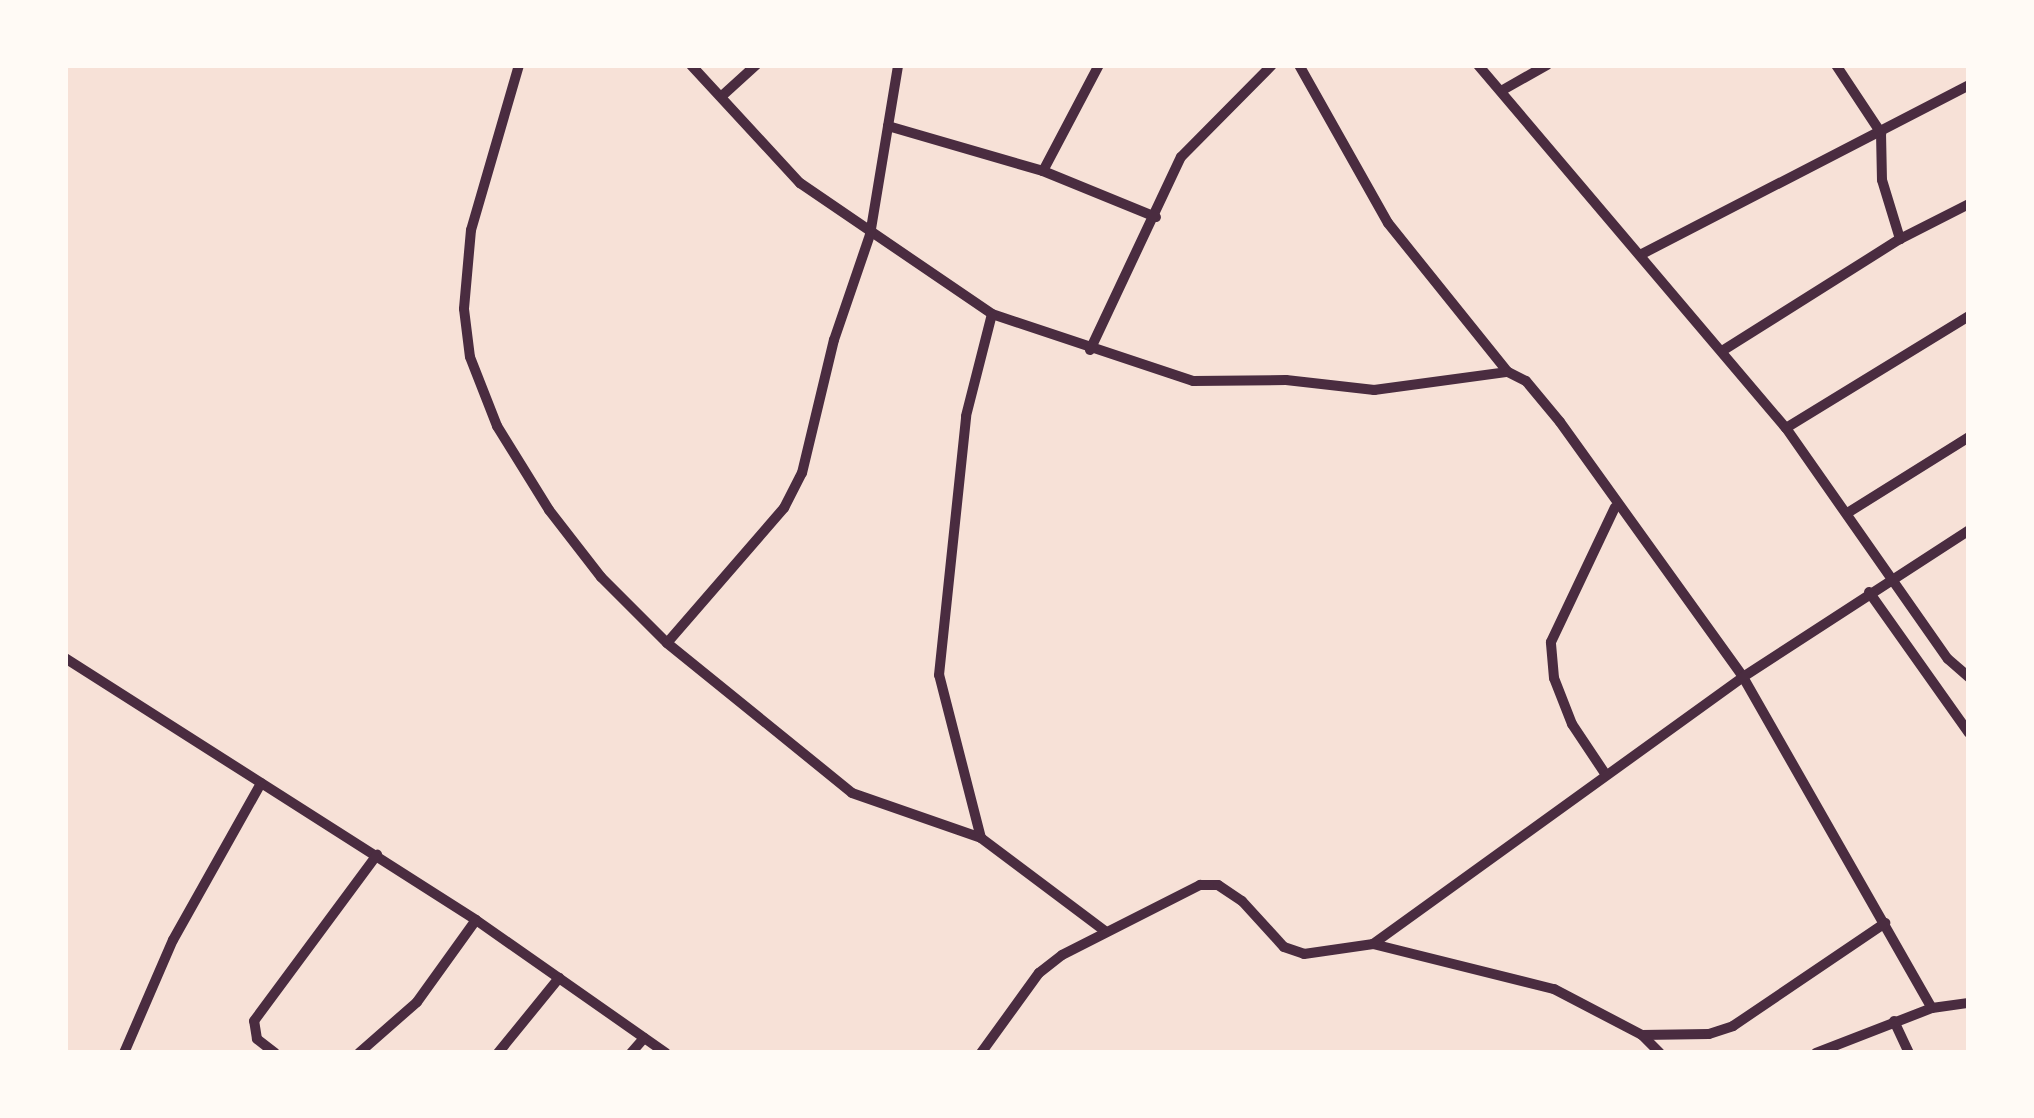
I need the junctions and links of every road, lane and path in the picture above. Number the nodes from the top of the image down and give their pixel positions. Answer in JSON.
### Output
{"nodes":[{"id":1,"x":519,"y":65,"type":"edge"},
{"id":2,"x":691,"y":65,"type":"edge"},
{"id":3,"x":756,"y":65,"type":"edge"},
{"id":4,"x":898,"y":65,"type":"edge"},
{"id":5,"x":1099,"y":65,"type":"edge"},
{"id":6,"x":1272,"y":65,"type":"edge"},
{"id":7,"x":1299,"y":65,"type":"edge"},
{"id":8,"x":1478,"y":65,"type":"edge"},
{"id":9,"x":1547,"y":65,"type":"edge"},
{"id":10,"x":1836,"y":65,"type":"edge"},
{"id":11,"x":1969,"y":85,"type":"edge"},
{"id":12,"x":1501,"y":91,"type":"junction"},
{"id":13,"x":723,"y":95,"type":"junction"},
{"id":14,"x":888,"y":126,"type":"junction"},
{"id":15,"x":1880,"y":134,"type":"junction"},
{"id":16,"x":1043,"y":171,"type":"junction"},
{"id":17,"x":1969,"y":204,"type":"edge"},
{"id":18,"x":1156,"y":217,"type":"junction"},
{"id":19,"x":870,"y":235,"type":"junction"},
{"id":20,"x":1900,"y":239,"type":"junction"},
{"id":21,"x":1640,"y":255,"type":"junction"},
{"id":22,"x":992,"y":314,"type":"junction"},
{"id":23,"x":1969,"y":316,"type":"edge"},
{"id":24,"x":1090,"y":350,"type":"junction"},
{"id":25,"x":1722,"y":351,"type":"junction"},
{"id":26,"x":1508,"y":372,"type":"junction"},
{"id":27,"x":1786,"y":428,"type":"junction"},
{"id":28,"x":1969,"y":437,"type":"edge"},
{"id":29,"x":1615,"y":507,"type":"junction"},
{"id":30,"x":1849,"y":512,"type":"junction"},
{"id":31,"x":1969,"y":530,"type":"edge"},
{"id":32,"x":1890,"y":578,"type":"junction"},
{"id":33,"x":1869,"y":592,"type":"junction"},
{"id":34,"x":667,"y":643,"type":"junction"},
{"id":35,"x":65,"y":658,"type":"edge"},
{"id":36,"x":1743,"y":677,"type":"junction"},
{"id":37,"x":1969,"y":677,"type":"edge"},
{"id":38,"x":1969,"y":734,"type":"edge"},
{"id":39,"x":1606,"y":775,"type":"junction"},
{"id":40,"x":261,"y":783,"type":"junction"},
{"id":41,"x":980,"y":838,"type":"junction"},
{"id":42,"x":377,"y":855,"type":"junction"},
{"id":43,"x":476,"y":920,"type":"junction"},
{"id":44,"x":1885,"y":923,"type":"junction"},
{"id":45,"x":1105,"y":931,"type":"junction"},
{"id":46,"x":1373,"y":944,"type":"junction"},
{"id":47,"x":558,"y":978,"type":"junction"},
{"id":48,"x":1969,"y":1003,"type":"edge"},
{"id":49,"x":1932,"y":1008,"type":"junction"},
{"id":50,"x":1894,"y":1021,"type":"junction"},
{"id":51,"x":1642,"y":1035,"type":"junction"},
{"id":52,"x":644,"y":1038,"type":"junction"},
{"id":53,"x":124,"y":1053,"type":"edge"},
{"id":54,"x":274,"y":1053,"type":"edge"},
{"id":55,"x":359,"y":1053,"type":"edge"},
{"id":56,"x":498,"y":1053,"type":"edge"},
{"id":57,"x":631,"y":1053,"type":"edge"},
{"id":58,"x":666,"y":1053,"type":"edge"},
{"id":59,"x":981,"y":1053,"type":"edge"},
{"id":60,"x":1660,"y":1053,"type":"edge"},
{"id":61,"x":1816,"y":1053,"type":"edge"},
{"id":62,"x":1910,"y":1053,"type":"edge"}],
"edges":[{"from":1,"to":34,"type":"street"},
{"from":2,"to":13,"type":"street"},
{"from":3,"to":13,"type":"street"},
{"from":4,"to":14,"type":"street"},
{"from":5,"to":16,"type":"street"},
{"from":6,"to":18,"type":"street"},
{"from":7,"to":26,"type":"street"},
{"from":8,"to":12,"type":"street"},
{"from":9,"to":12,"type":"street"},
{"from":10,"to":15,"type":"street"},
{"from":11,"to":15,"type":"street"},
{"from":12,"to":21,"type":"street"},
{"from":13,"to":19,"type":"street"},
{"from":14,"to":16,"type":"street"},
{"from":14,"to":19,"type":"street"},
{"from":15,"to":20,"type":"street"},
{"from":15,"to":21,"type":"street"},
{"from":16,"to":18,"type":"street"},
{"from":17,"to":20,"type":"street"},
{"from":18,"to":24,"type":"street"},
{"from":19,"to":22,"type":"street"},
{"from":19,"to":34,"type":"street"},
{"from":20,"to":25,"type":"street"},
{"from":21,"to":25,"type":"street"},
{"from":22,"to":24,"type":"street"},
{"from":22,"to":41,"type":"street"},
{"from":23,"to":27,"type":"street"},
{"from":24,"to":26,"type":"street"},
{"from":25,"to":27,"type":"street"},
{"from":26,"to":29,"type":"street"},
{"from":27,"to":30,"type":"street"},
{"from":28,"to":30,"type":"street"},
{"from":29,"to":36,"type":"street"},
{"from":29,"to":39,"type":"street"},
{"from":30,"to":32,"type":"street"},
{"from":31,"to":32,"type":"street"},
{"from":32,"to":33,"type":"street"},
{"from":32,"to":37,"type":"street"},
{"from":33,"to":36,"type":"street"},
{"from":33,"to":38,"type":"street"},
{"from":34,"to":41,"type":"street"},
{"from":35,"to":40,"type":"street"},
{"from":36,"to":39,"type":"street"},
{"from":36,"to":44,"type":"street"},
{"from":39,"to":46,"type":"street"},
{"from":40,"to":42,"type":"street"},
{"from":40,"to":53,"type":"street"},
{"from":41,"to":45,"type":"street"},
{"from":42,"to":43,"type":"street"},
{"from":42,"to":54,"type":"street"},
{"from":43,"to":47,"type":"street"},
{"from":43,"to":55,"type":"street"},
{"from":44,"to":49,"type":"street"},
{"from":44,"to":51,"type":"street"},
{"from":45,"to":46,"type":"street"},
{"from":45,"to":59,"type":"street"},
{"from":46,"to":51,"type":"street"},
{"from":47,"to":52,"type":"street"},
{"from":47,"to":56,"type":"street"},
{"from":48,"to":49,"type":"street"},
{"from":49,"to":50,"type":"street"},
{"from":50,"to":61,"type":"street"},
{"from":50,"to":62,"type":"street"},
{"from":51,"to":60,"type":"street"},
{"from":52,"to":57,"type":"street"},
{"from":52,"to":58,"type":"street"}]}
